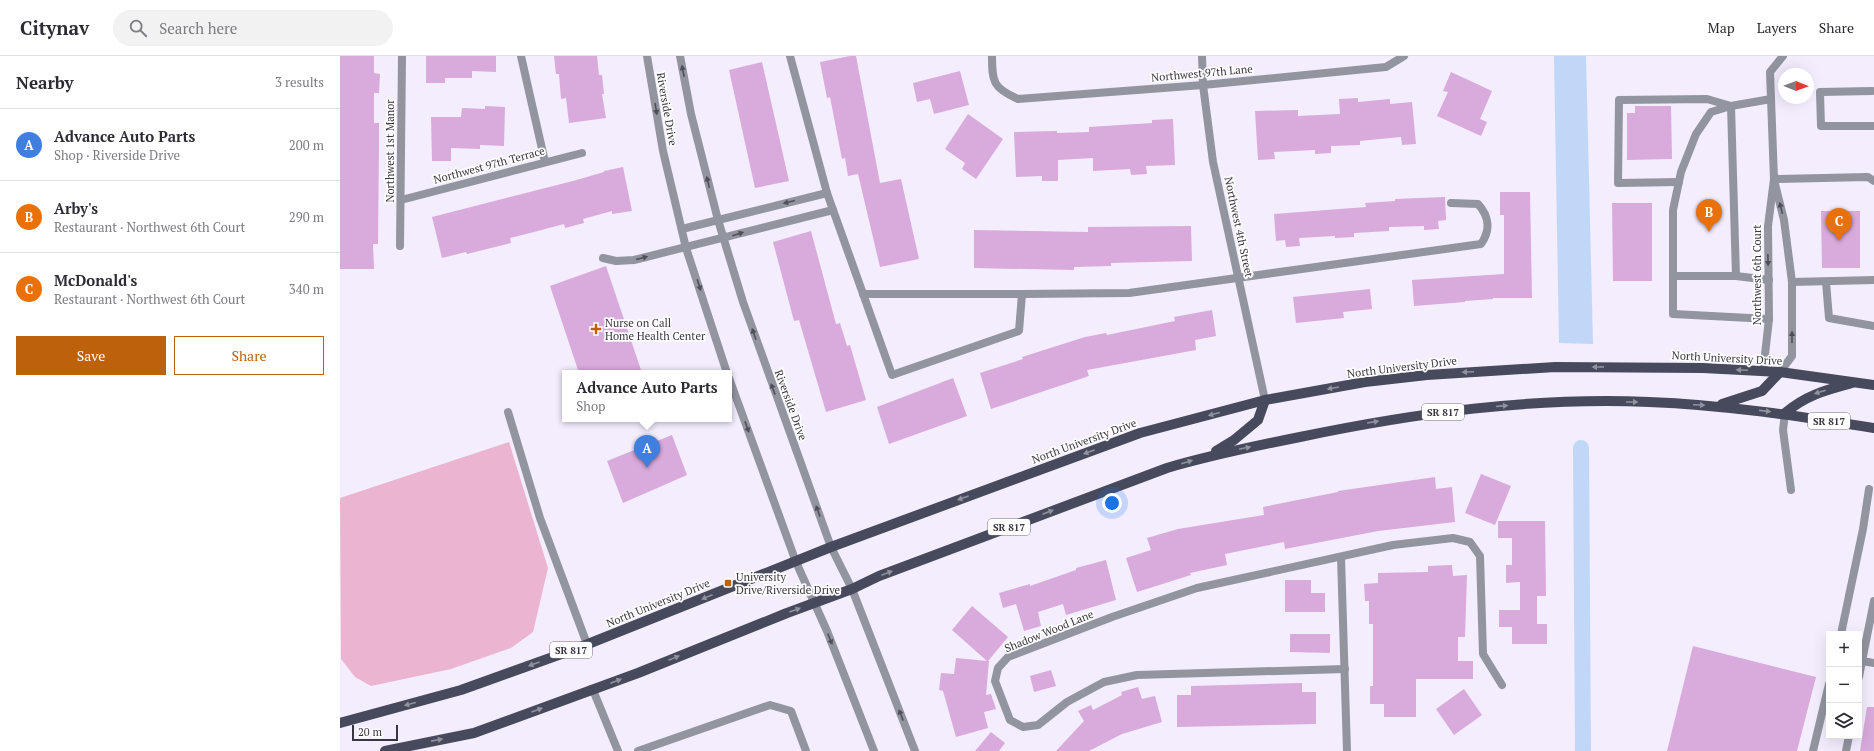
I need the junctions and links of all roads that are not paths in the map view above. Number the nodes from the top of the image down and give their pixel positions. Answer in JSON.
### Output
{"nodes":[{"id":1,"x":402,"y":56,"type":"edge"},
{"id":2,"x":521,"y":56,"type":"edge"},
{"id":3,"x":647,"y":56,"type":"edge"},
{"id":4,"x":680,"y":56,"type":"edge"},
{"id":5,"x":790,"y":56,"type":"edge"},
{"id":6,"x":992,"y":56,"type":"edge"},
{"id":7,"x":1202,"y":56,"type":"edge"},
{"id":8,"x":1403,"y":56,"type":"edge"},
{"id":9,"x":1783,"y":56,"type":"edge"},
{"id":10,"x":1202,"y":85,"type":"junction"},
{"id":11,"x":1872,"y":91,"type":"dead end"},
{"id":12,"x":1771,"y":99,"type":"junction"},
{"id":13,"x":1731,"y":106,"type":"junction"},
{"id":14,"x":1874,"y":126,"type":"edge"},
{"id":15,"x":582,"y":152,"type":"dead end"},
{"id":16,"x":545,"y":162,"type":"junction"},
{"id":17,"x":1774,"y":179,"type":"junction"},
{"id":18,"x":1874,"y":181,"type":"edge"},
{"id":19,"x":1679,"y":182,"type":"junction"},
{"id":20,"x":827,"y":193,"type":"junction"},
{"id":21,"x":401,"y":200,"type":"junction"},
{"id":22,"x":1451,"y":203,"type":"dead end"},
{"id":23,"x":833,"y":210,"type":"junction"},
{"id":24,"x":718,"y":220,"type":"junction"},
{"id":25,"x":682,"y":229,"type":"junction"},
{"id":26,"x":723,"y":239,"type":"junction"},
{"id":27,"x":400,"y":246,"type":"dead end"},
{"id":28,"x":686,"y":248,"type":"junction"},
{"id":29,"x":603,"y":258,"type":"dead end"},
{"id":30,"x":1238,"y":276,"type":"junction"},
{"id":31,"x":1674,"y":276,"type":"junction"},
{"id":32,"x":1736,"y":276,"type":"junction"},
{"id":33,"x":1769,"y":280,"type":"junction"},
{"id":34,"x":1874,"y":280,"type":"edge"},
{"id":35,"x":1792,"y":282,"type":"junction"},
{"id":36,"x":1826,"y":282,"type":"junction"},
{"id":37,"x":863,"y":294,"type":"junction"},
{"id":38,"x":1022,"y":294,"type":"junction"},
{"id":39,"x":1769,"y":319,"type":"junction"},
{"id":40,"x":1874,"y":326,"type":"edge"},
{"id":41,"x":727,"y":370,"type":"edge"},
{"id":42,"x":1763,"y":372,"type":"junction"},
{"id":43,"x":1780,"y":372,"type":"junction"},
{"id":44,"x":1858,"y":382,"type":"junction"},
{"id":45,"x":1874,"y":385,"type":"edge"},
{"id":46,"x":732,"y":386,"type":"edge"},
{"id":47,"x":1265,"y":400,"type":"junction"},
{"id":48,"x":1717,"y":406,"type":"junction"},
{"id":49,"x":508,"y":412,"type":"dead end"},
{"id":50,"x":1785,"y":413,"type":"junction"},
{"id":51,"x":1874,"y":428,"type":"edge"},
{"id":52,"x":1207,"y":456,"type":"junction"},
{"id":53,"x":1869,"y":489,"type":"dead end"},
{"id":54,"x":1791,"y":490,"type":"dead end"},
{"id":55,"x":831,"y":547,"type":"junction"},
{"id":56,"x":1341,"y":557,"type":"junction"},
{"id":57,"x":796,"y":562,"type":"junction"},
{"id":58,"x":852,"y":589,"type":"junction"},
{"id":59,"x":1874,"y":601,"type":"edge"},
{"id":60,"x":815,"y":603,"type":"junction"},
{"id":61,"x":1842,"y":631,"type":"edge"},
{"id":62,"x":587,"y":644,"type":"junction"},
{"id":63,"x":1862,"y":661,"type":"joint"},
{"id":64,"x":1874,"y":663,"type":"edge"},
{"id":65,"x":1345,"y":669,"type":"junction"},
{"id":66,"x":1502,"y":685,"type":"dead end"},
{"id":67,"x":593,"y":690,"type":"junction"},
{"id":68,"x":1826,"y":697,"type":"edge"},
{"id":69,"x":340,"y":723,"type":"edge"},
{"id":70,"x":1848,"y":739,"type":"edge"},
{"id":71,"x":385,"y":751,"type":"edge"},
{"id":72,"x":618,"y":751,"type":"edge"},
{"id":73,"x":638,"y":751,"type":"edge"},
{"id":74,"x":806,"y":751,"type":"edge"},
{"id":75,"x":874,"y":751,"type":"edge"},
{"id":76,"x":915,"y":751,"type":"edge"},
{"id":77,"x":1347,"y":751,"type":"edge"},
{"id":78,"x":1813,"y":751,"type":"edge"},
{"id":79,"x":1846,"y":751,"type":"edge"}],
"edges":[{"from":1,"to":21,"type":"street","name":"Northwest 1st Manor"},
{"from":2,"to":16,"type":"street"},
{"from":3,"to":25,"type":"street","name":"Riverside Drive","one_way":true},
{"from":24,"to":4,"type":"street","name":"Riverside Drive","one_way":true},
{"from":5,"to":20,"type":"street"},
{"from":6,"to":10,"type":"street","name":"Northwest 97th Lane"},
{"from":7,"to":10,"type":"street","name":"Northwest 4th Street"},
{"from":8,"to":10,"type":"street","name":"Northwest 97th Lane"},
{"from":9,"to":12,"type":"street","name":"Northwest 6th Court"},
{"from":10,"to":30,"type":"street","name":"Northwest 4th Street"},
{"from":11,"to":14,"type":"street"},
{"from":12,"to":13,"type":"street"},
{"from":12,"to":17,"type":"street","name":"Northwest 6th Court"},
{"from":13,"to":19,"type":"street"},
{"from":13,"to":19,"type":"street"},
{"from":13,"to":32,"type":"street"},
{"from":15,"to":16,"type":"street","name":"Northwest 97th Terrace"},
{"from":16,"to":21,"type":"street","name":"Northwest 97th Terrace"},
{"from":17,"to":18,"type":"street"},
{"from":17,"to":33,"type":"street","name":"Northwest 6th Court","one_way":true},
{"from":35,"to":17,"type":"street","name":"Northwest 6th Court","one_way":true},
{"from":19,"to":31,"type":"street"},
{"from":20,"to":23,"type":"street"},
{"from":20,"to":24,"type":"street","one_way":true},
{"from":21,"to":27,"type":"street","name":"Northwest 1st Manor"},
{"from":22,"to":30,"type":"street"},
{"from":26,"to":23,"type":"street","one_way":true},
{"from":23,"to":37,"type":"street"},
{"from":24,"to":25,"type":"street"},
{"from":24,"to":26,"type":"street","name":"Riverside Drive"},
{"from":25,"to":28,"type":"street","name":"Riverside Drive"},
{"from":26,"to":28,"type":"street"},
{"from":55,"to":26,"type":"street","name":"Riverside Drive","one_way":true},
{"from":29,"to":28,"type":"street","one_way":true},
{"from":28,"to":41,"type":"street","name":"Riverside Drive","one_way":true},
{"from":30,"to":38,"type":"street"},
{"from":30,"to":47,"type":"street","name":"Northwest 4th Street"},
{"from":31,"to":32,"type":"street"},
{"from":31,"to":39,"type":"street"},
{"from":32,"to":33,"type":"street"},
{"from":33,"to":39,"type":"street","name":"Northwest 6th Court"},
{"from":34,"to":36,"type":"street"},
{"from":35,"to":36,"type":"street"},
{"from":43,"to":35,"type":"street","name":"Northwest 6th Court","one_way":true},
{"from":36,"to":40,"type":"street"},
{"from":37,"to":38,"type":"street"},
{"from":37,"to":38,"type":"street"},
{"from":39,"to":42,"type":"street","name":"Northwest 6th Court"},
{"from":42,"to":43,"type":"main road","name":"North University Drive","number":"SR 817"},
{"from":42,"to":47,"type":"main road","name":"North University Drive","number":"SR 817","one_way":true},
{"from":43,"to":44,"type":"main road","name":"North University Drive","number":"SR 817"},
{"from":43,"to":48,"type":"main road"},
{"from":44,"to":45,"type":"main road","name":"North University Drive","number":"SR 817"},
{"from":44,"to":50,"type":"main road","one_way":true},
{"from":46,"to":57,"type":"street","one_way":true},
{"from":47,"to":52,"type":"main road"},
{"from":47,"to":55,"type":"main road","name":"North University Drive","number":"SR 817","one_way":true},
{"from":48,"to":50,"type":"main road","number":"SR 817","one_way":true},
{"from":52,"to":48,"type":"main road","number":"SR 817","one_way":true},
{"from":49,"to":62,"type":"street"},
{"from":50,"to":51,"type":"main road","number":"SR 817"},
{"from":50,"to":54,"type":"street"},
{"from":58,"to":52,"type":"main road","number":"SR 817","one_way":true},
{"from":53,"to":61,"type":"street"},
{"from":55,"to":57,"type":"main road","name":"North University Drive","number":"SR 817"},
{"from":55,"to":58,"type":"street","name":"Riverside Drive"},
{"from":56,"to":65,"type":"street"},
{"from":56,"to":65,"type":"street","name":"Shadow Wood Lane"},
{"from":56,"to":66,"type":"street","name":"Shadow Wood Lane"},
{"from":57,"to":60,"type":"street"},
{"from":57,"to":62,"type":"main road","name":"North University Drive","number":"SR 817","one_way":true},
{"from":58,"to":60,"type":"main road","number":"SR 817"},
{"from":76,"to":58,"type":"street","name":"Riverside Drive","one_way":true},
{"from":59,"to":63,"type":"street"},
{"from":67,"to":60,"type":"main road","number":"SR 817","one_way":true},
{"from":60,"to":75,"type":"street","one_way":true},
{"from":62,"to":69,"type":"main road","name":"North University Drive","number":"SR 817","one_way":true},
{"from":63,"to":64,"type":"street"},
{"from":65,"to":77,"type":"street"},
{"from":71,"to":67,"type":"main road","number":"SR 817","one_way":true},
{"from":67,"to":72,"type":"street"},
{"from":68,"to":78,"type":"street"},
{"from":70,"to":79,"type":"street"},
{"from":73,"to":74,"type":"street"}]}
